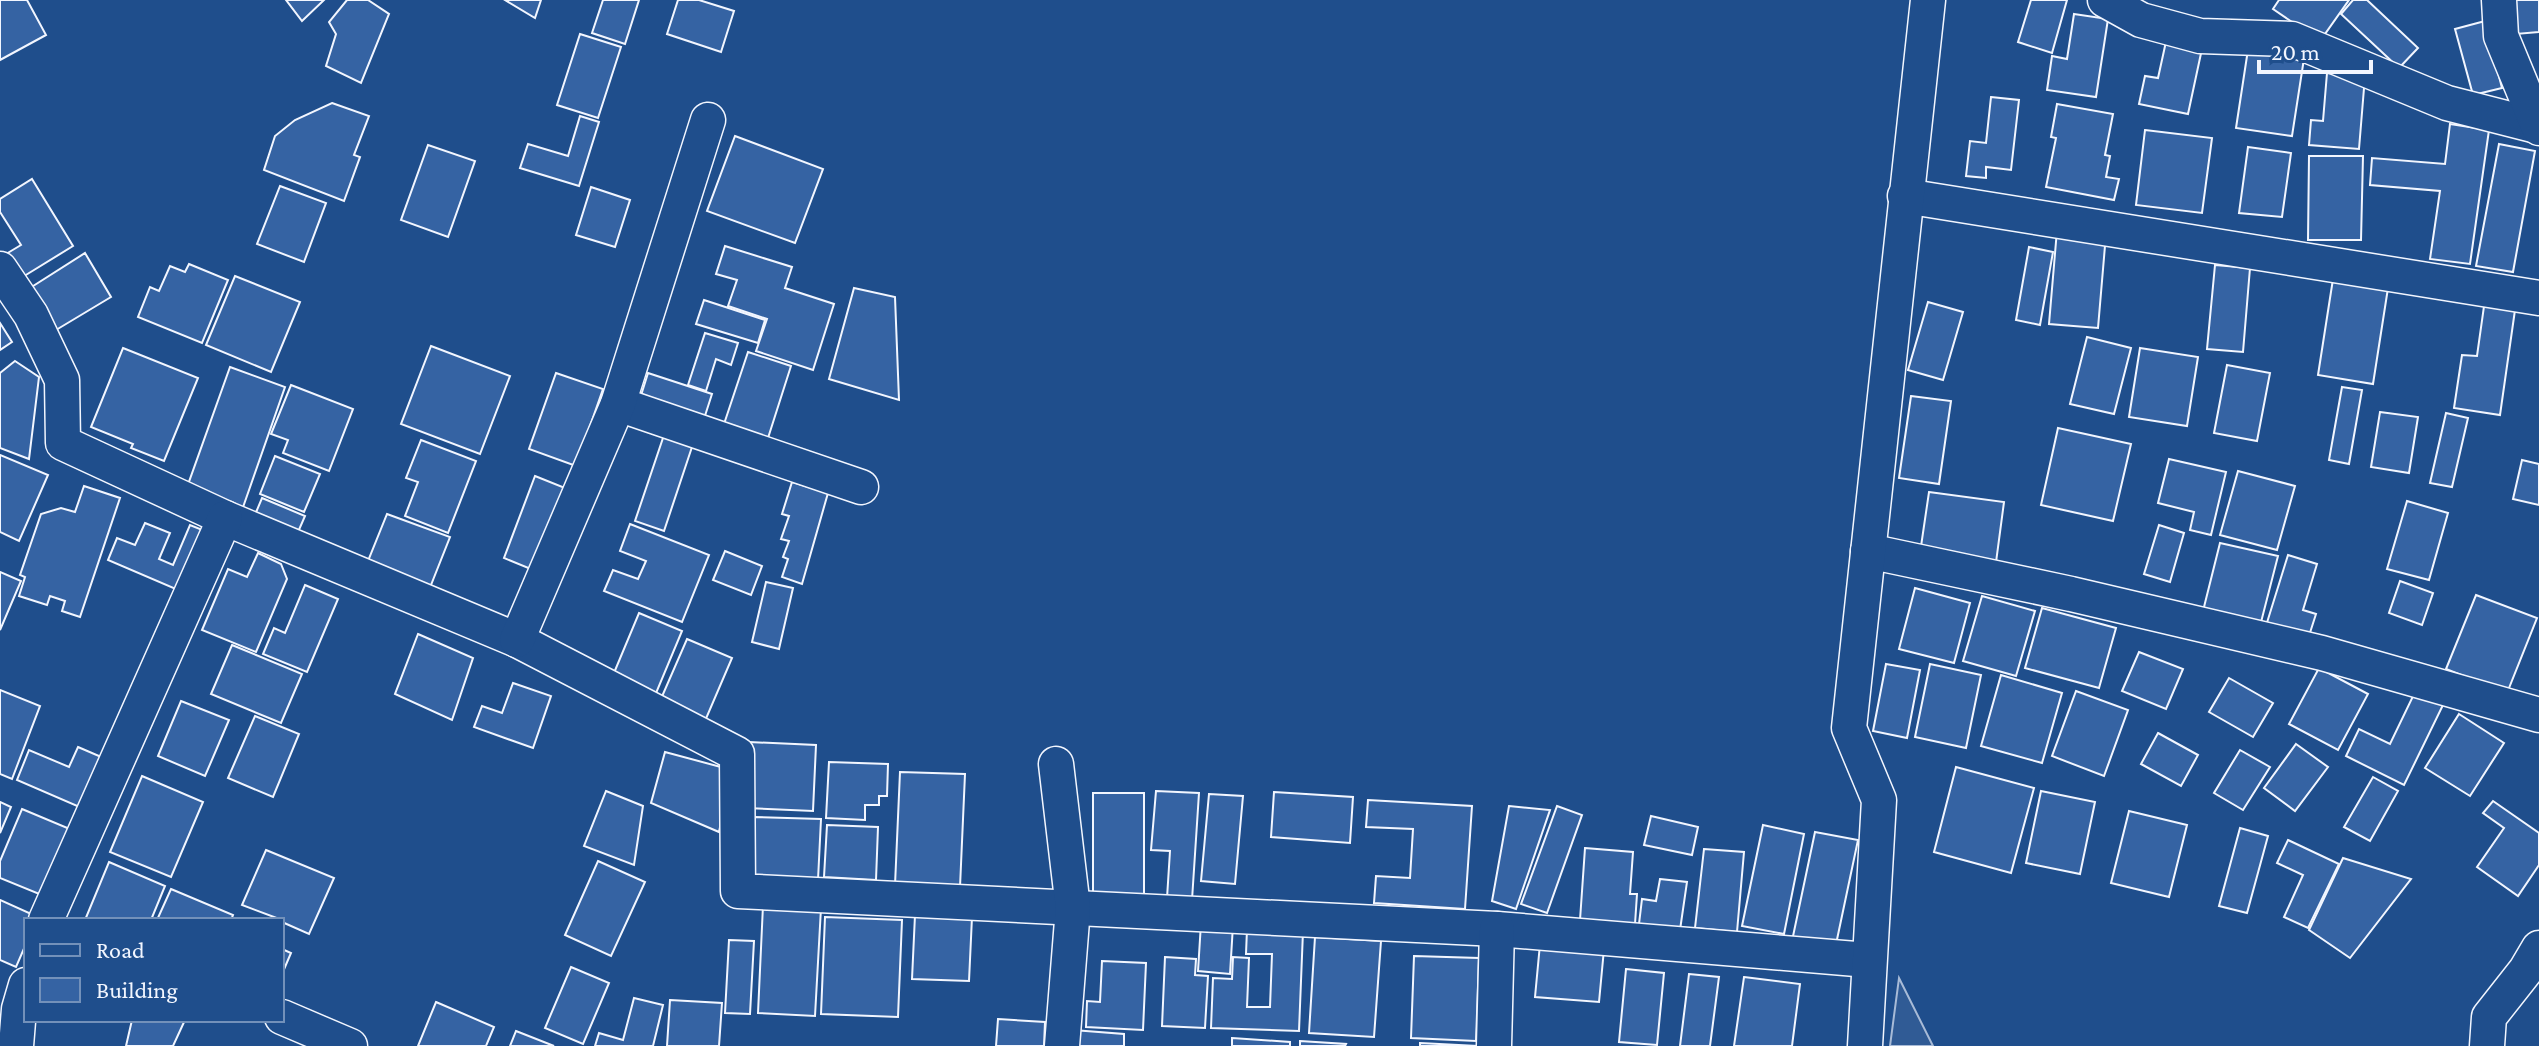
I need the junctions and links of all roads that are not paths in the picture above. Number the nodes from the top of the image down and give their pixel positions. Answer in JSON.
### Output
{"nodes":[{"id":1,"x":1928,"y":0,"type":"edge"},
{"id":2,"x":2105,"y":0,"type":"edge"},
{"id":3,"x":2499,"y":0,"type":"edge"},
{"id":4,"x":708,"y":120,"type":"dead end"},
{"id":5,"x":2538,"y":127,"type":"edge"},
{"id":6,"x":1905,"y":196,"type":"junction"},
{"id":7,"x":0,"y":269,"type":"edge"},
{"id":8,"x":2539,"y":298,"type":"edge"},
{"id":9,"x":618,"y":404,"type":"junction"},
{"id":10,"x":861,"y":487,"type":"dead end"},
{"id":11,"x":225,"y":518,"type":"junction"},
{"id":12,"x":1868,"y":551,"type":"junction"},
{"id":13,"x":517,"y":640,"type":"junction"},
{"id":14,"x":2539,"y":715,"type":"edge"},
{"id":15,"x":1056,"y":764,"type":"dead end"},
{"id":16,"x":1073,"y":908,"type":"junction"},
{"id":17,"x":50,"y":918,"type":"edge"},
{"id":18,"x":1497,"y":929,"type":"junction"},
{"id":19,"x":2539,"y":948,"type":"edge"},
{"id":20,"x":1868,"y":960,"type":"junction"},
{"id":21,"x":24,"y":992,"type":"edge"},
{"id":22,"x":284,"y":1018,"type":"edge"},
{"id":23,"x":16,"y":1046,"type":"edge"},
{"id":24,"x":350,"y":1046,"type":"edge"},
{"id":25,"x":1062,"y":1046,"type":"edge"},
{"id":26,"x":1494,"y":1046,"type":"edge"},
{"id":27,"x":1865,"y":1046,"type":"edge"},
{"id":28,"x":2487,"y":1046,"type":"edge"}],
"edges":[{"from":1,"to":6,"type":"street"},
{"from":2,"to":5,"type":"street"},
{"from":3,"to":5,"type":"street"},
{"from":4,"to":9,"type":"street"},
{"from":6,"to":8,"type":"street"},
{"from":6,"to":12,"type":"street"},
{"from":7,"to":11,"type":"street"},
{"from":9,"to":10,"type":"street"},
{"from":9,"to":13,"type":"street"},
{"from":11,"to":13,"type":"street"},
{"from":11,"to":17,"type":"street"},
{"from":12,"to":14,"type":"street"},
{"from":12,"to":20,"type":"street"},
{"from":13,"to":16,"type":"street"},
{"from":15,"to":16,"type":"street"},
{"from":16,"to":18,"type":"street"},
{"from":16,"to":25,"type":"street"},
{"from":18,"to":20,"type":"street"},
{"from":18,"to":26,"type":"street"},
{"from":19,"to":28,"type":"street"},
{"from":20,"to":27,"type":"street"},
{"from":21,"to":23,"type":"street"},
{"from":22,"to":24,"type":"street"}]}
